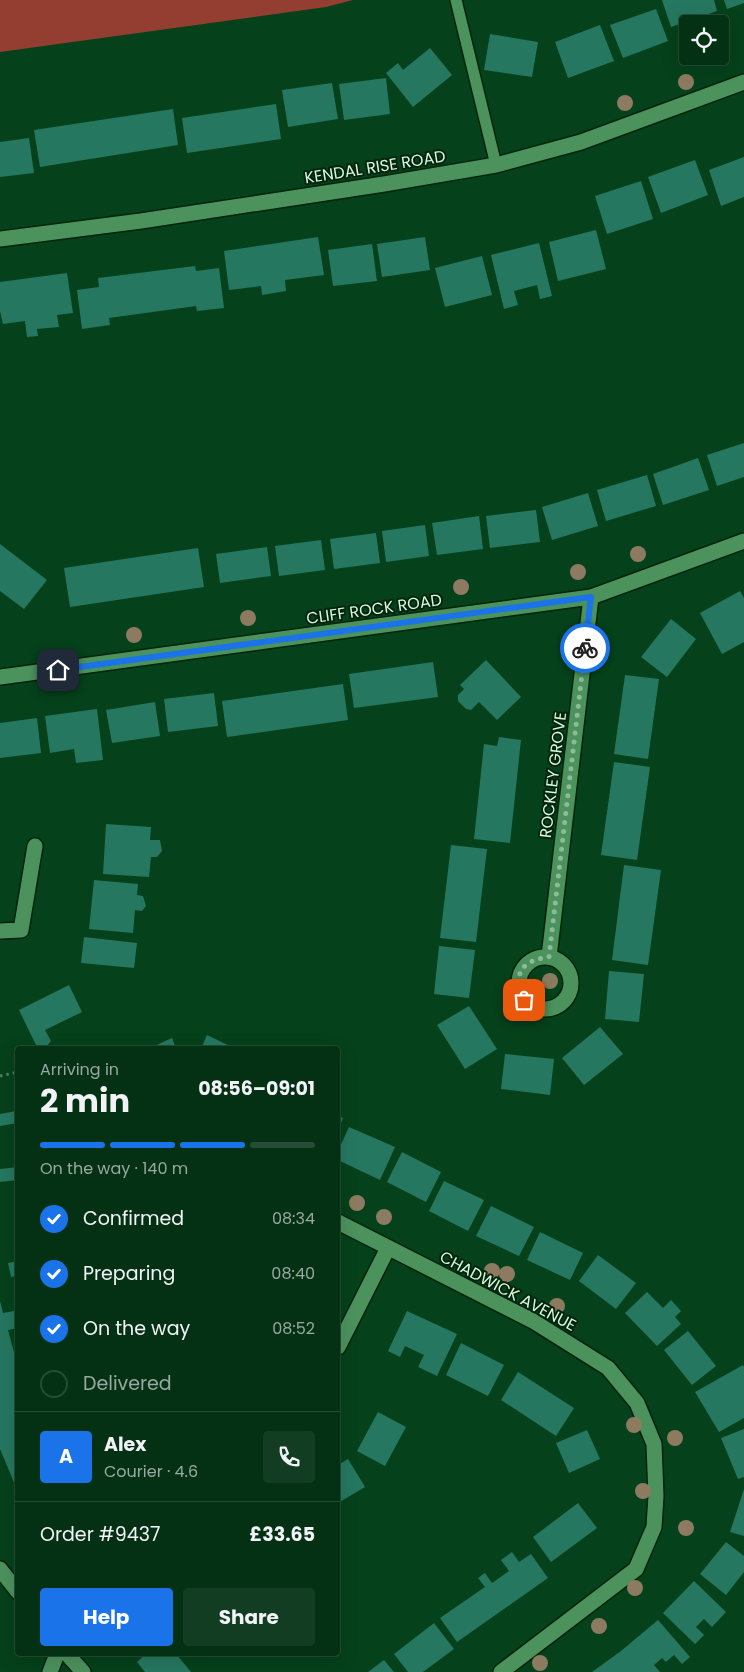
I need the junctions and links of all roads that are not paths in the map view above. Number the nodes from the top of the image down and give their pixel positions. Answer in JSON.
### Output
{"nodes":[{"id":1,"x":456,"y":0,"type":"edge"},
{"id":2,"x":744,"y":82,"type":"edge"},
{"id":3,"x":496,"y":165,"type":"junction"},
{"id":4,"x":0,"y":239,"type":"edge"},
{"id":5,"x":744,"y":541,"type":"edge"},
{"id":6,"x":591,"y":597,"type":"junction"},
{"id":7,"x":0,"y":677,"type":"edge"},
{"id":8,"x":35,"y":846,"type":"dead end"},
{"id":9,"x":0,"y":930,"type":"edge"},
{"id":10,"x":549,"y":957,"type":"dead end"},
{"id":11,"x":340,"y":1223,"type":"edge"},
{"id":12,"x":388,"y":1248,"type":"junction"},
{"id":13,"x":340,"y":1342,"type":"edge"},
{"id":14,"x":0,"y":1569,"type":"edge"},
{"id":15,"x":15,"y":1588,"type":"edge"},
{"id":16,"x":55,"y":1656,"type":"edge"},
{"id":17,"x":69,"y":1656,"type":"edge"},
{"id":18,"x":50,"y":1672,"type":"edge"},
{"id":19,"x":84,"y":1672,"type":"edge"},
{"id":20,"x":501,"y":1672,"type":"edge"}],
"edges":[{"from":1,"to":3,"type":"lane"},
{"from":2,"to":3,"type":"street","name":"KENDAL RISE ROAD"},
{"from":3,"to":4,"type":"street","name":"KENDAL RISE ROAD"},
{"from":5,"to":6,"type":"street","name":"CLIFF ROCK ROAD"},
{"from":6,"to":7,"type":"street","name":"CLIFF ROCK ROAD"},
{"from":6,"to":10,"type":"street","name":"ROCKLEY GROVE"},
{"from":8,"to":9,"type":"street"},
{"from":11,"to":12,"type":"street","name":"CHADWICK AVENUE"},
{"from":12,"to":13,"type":"street"},
{"from":12,"to":20,"type":"street","name":"CHADWICK AVENUE"},
{"from":14,"to":15,"type":"street"},
{"from":16,"to":18,"type":"street"},
{"from":17,"to":19,"type":"street"}]}
